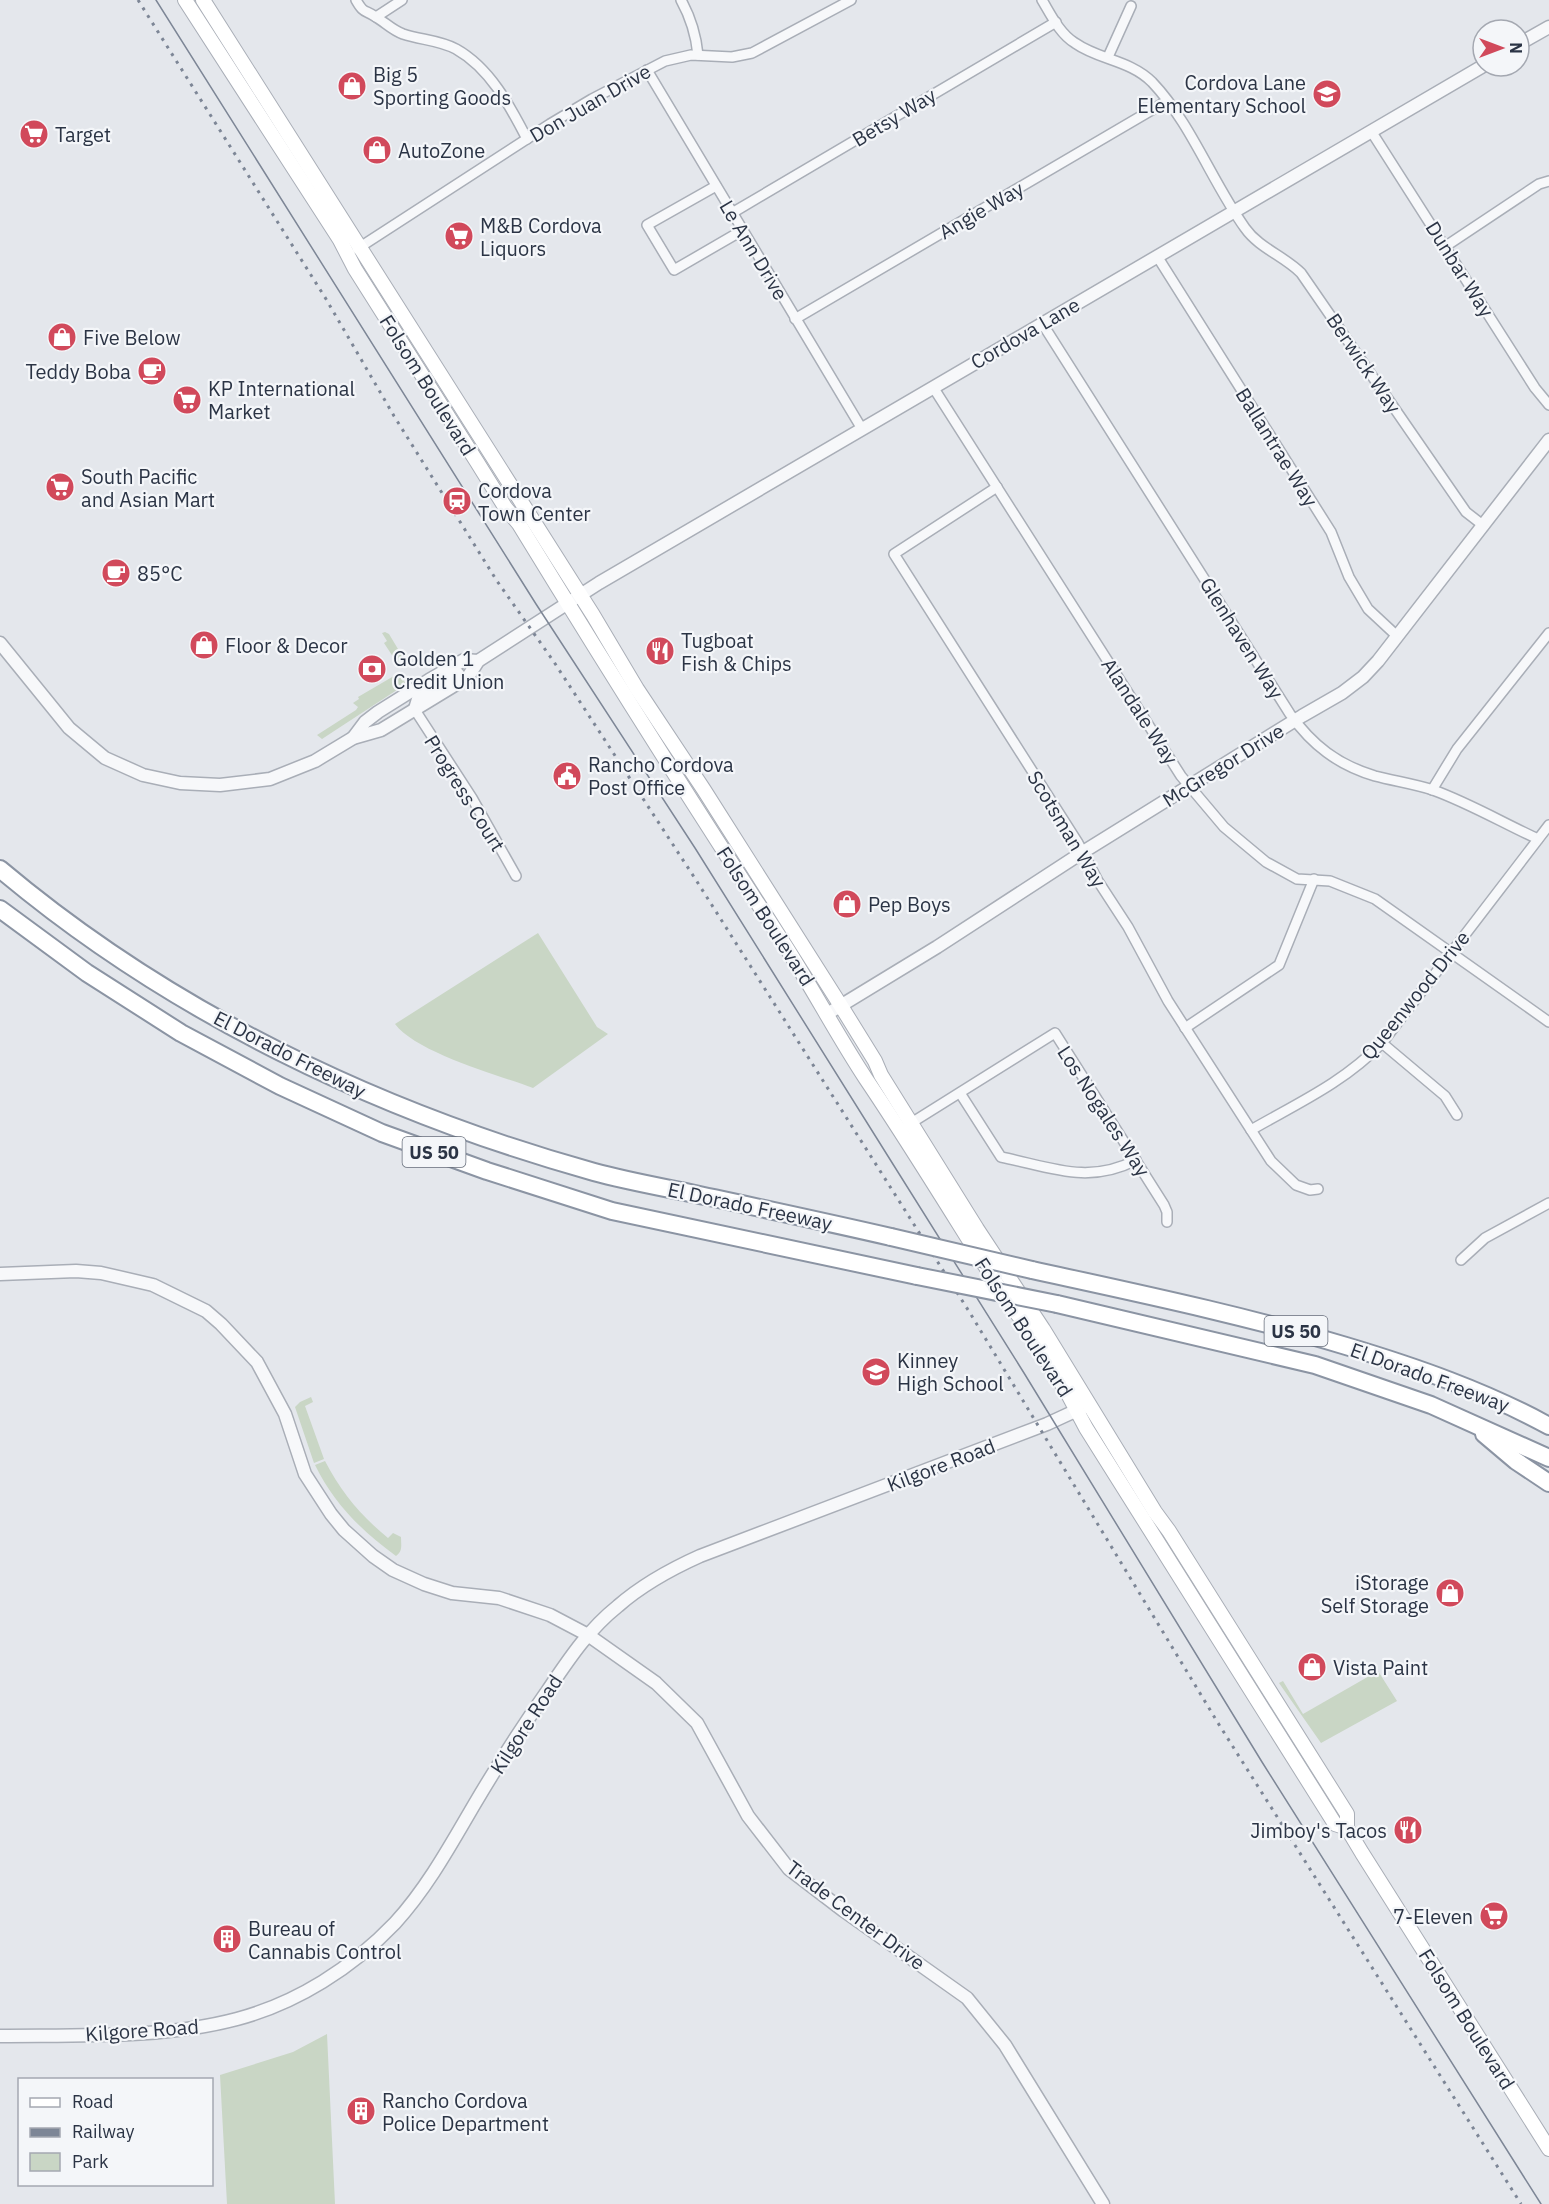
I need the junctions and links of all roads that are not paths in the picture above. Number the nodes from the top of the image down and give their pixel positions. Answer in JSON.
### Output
{"nodes":[{"id":1,"x":185,"y":0,"type":"edge"},
{"id":2,"x":203,"y":0,"type":"edge"},
{"id":3,"x":356,"y":0,"type":"edge"},
{"id":4,"x":402,"y":0,"type":"edge"},
{"id":5,"x":681,"y":0,"type":"edge"},
{"id":6,"x":850,"y":0,"type":"edge"},
{"id":7,"x":1042,"y":0,"type":"edge"},
{"id":8,"x":1131,"y":6,"type":"dead end"},
{"id":9,"x":376,"y":17,"type":"junction"},
{"id":10,"x":1056,"y":22,"type":"junction"},
{"id":11,"x":1549,"y":27,"type":"edge"},
{"id":12,"x":1531,"y":37,"type":"edge"},
{"id":13,"x":698,"y":55,"type":"junction"},
{"id":14,"x":1108,"y":57,"type":"junction"},
{"id":15,"x":647,"y":70,"type":"junction"},
{"id":16,"x":1471,"y":73,"type":"edge"},
{"id":17,"x":1167,"y":101,"type":"junction"},
{"id":18,"x":1371,"y":131,"type":"junction"},
{"id":19,"x":526,"y":139,"type":"junction"},
{"id":20,"x":1549,"y":181,"type":"edge"},
{"id":21,"x":716,"y":186,"type":"junction"},
{"id":22,"x":1234,"y":210,"type":"junction"},
{"id":23,"x":732,"y":213,"type":"junction"},
{"id":24,"x":743,"y":230,"type":"junction"},
{"id":25,"x":1446,"y":246,"type":"junction"},
{"id":26,"x":360,"y":247,"type":"junction"},
{"id":27,"x":348,"y":255,"type":"junction"},
{"id":28,"x":1157,"y":256,"type":"junction"},
{"id":29,"x":795,"y":319,"type":"junction"},
{"id":30,"x":1042,"y":323,"type":"junction"},
{"id":31,"x":404,"y":348,"type":"junction"},
{"id":32,"x":933,"y":387,"type":"junction"},
{"id":33,"x":1549,"y":405,"type":"edge"},
{"id":34,"x":862,"y":429,"type":"junction"},
{"id":35,"x":476,"y":430,"type":"junction"},
{"id":36,"x":1549,"y":440,"type":"edge"},
{"id":37,"x":997,"y":487,"type":"junction"},
{"id":38,"x":1484,"y":526,"type":"junction"},
{"id":39,"x":580,"y":596,"type":"junction"},
{"id":40,"x":568,"y":604,"type":"junction"},
{"id":41,"x":1549,"y":633,"type":"edge"},
{"id":42,"x":1397,"y":636,"type":"junction"},
{"id":43,"x":0,"y":643,"type":"edge"},
{"id":44,"x":464,"y":660,"type":"junction"},
{"id":45,"x":478,"y":661,"type":"junction"},
{"id":46,"x":415,"y":710,"type":"junction"},
{"id":47,"x":1295,"y":720,"type":"junction"},
{"id":48,"x":365,"y":722,"type":"junction"},
{"id":49,"x":353,"y":738,"type":"junction"},
{"id":50,"x":661,"y":752,"type":"junction"},
{"id":51,"x":1188,"y":786,"type":"junction"},
{"id":52,"x":704,"y":790,"type":"junction"},
{"id":53,"x":1432,"y":790,"type":"junction"},
{"id":54,"x":1549,"y":825,"type":"edge"},
{"id":55,"x":1538,"y":839,"type":"junction"},
{"id":56,"x":1083,"y":852,"type":"junction"},
{"id":57,"x":0,"y":869,"type":"edge"},
{"id":58,"x":516,"y":876,"type":"dead end"},
{"id":59,"x":1314,"y":879,"type":"junction"},
{"id":60,"x":0,"y":909,"type":"edge"},
{"id":61,"x":1451,"y":951,"type":"junction"},
{"id":62,"x":841,"y":1005,"type":"junction"},
{"id":63,"x":827,"y":1014,"type":"junction"},
{"id":64,"x":1549,"y":1022,"type":"edge"},
{"id":65,"x":1185,"y":1028,"type":"junction"},
{"id":66,"x":1382,"y":1043,"type":"junction"},
{"id":67,"x":960,"y":1093,"type":"junction"},
{"id":68,"x":1457,"y":1115,"type":"dead end"},
{"id":69,"x":906,"y":1127,"type":"junction"},
{"id":70,"x":1251,"y":1130,"type":"junction"},
{"id":71,"x":1136,"y":1160,"type":"junction"},
{"id":72,"x":1318,"y":1189,"type":"dead end"},
{"id":73,"x":1549,"y":1203,"type":"edge"},
{"id":74,"x":1167,"y":1222,"type":"dead end"},
{"id":75,"x":1461,"y":1260,"type":"dead end"},
{"id":76,"x":0,"y":1274,"type":"edge"},
{"id":77,"x":1083,"y":1408,"type":"junction"},
{"id":78,"x":1467,"y":1420,"type":"junction"},
{"id":79,"x":1549,"y":1426,"type":"edge"},
{"id":80,"x":1549,"y":1458,"type":"edge"},
{"id":81,"x":1549,"y":1483,"type":"edge"},
{"id":82,"x":588,"y":1635,"type":"junction"},
{"id":83,"x":1219,"y":1638,"type":"junction"},
{"id":84,"x":1249,"y":1664,"type":"junction"},
{"id":85,"x":1347,"y":1828,"type":"junction"},
{"id":86,"x":0,"y":2036,"type":"edge"},
{"id":87,"x":1549,"y":2149,"type":"edge"},
{"id":88,"x":1103,"y":2204,"type":"edge"}],
"edges":[{"from":1,"to":27,"type":"main road","name":"Folsom Boulevard"},
{"from":2,"to":26,"type":"main road","name":"Folsom Boulevard"},
{"from":3,"to":9,"type":"street"},
{"from":4,"to":9,"type":"street"},
{"from":5,"to":13,"type":"street"},
{"from":6,"to":13,"type":"street","name":"Don Juan Drive"},
{"from":7,"to":10,"type":"street","name":"Berwick Way"},
{"from":8,"to":14,"type":"street"},
{"from":9,"to":19,"type":"street"},
{"from":10,"to":14,"type":"street","name":"Berwick Way"},
{"from":10,"to":23,"type":"street","name":"Betsy Way"},
{"from":11,"to":12,"type":"street"},
{"from":13,"to":15,"type":"street","name":"Don Juan Drive"},
{"from":14,"to":17,"type":"street","name":"Berwick Way"},
{"from":15,"to":19,"type":"street","name":"Don Juan Drive"},
{"from":15,"to":21,"type":"street","name":"Le Ann Drive"},
{"from":16,"to":18,"type":"street","name":"Cordova Lane"},
{"from":17,"to":22,"type":"street","name":"Berwick Way"},
{"from":17,"to":29,"type":"street","name":"Angie Way"},
{"from":18,"to":22,"type":"street","name":"Cordova Lane"},
{"from":18,"to":25,"type":"street","name":"Dunbar Way"},
{"from":19,"to":26,"type":"street","name":"Don Juan Drive"},
{"from":20,"to":25,"type":"street"},
{"from":21,"to":23,"type":"street","name":"Le Ann Drive"},
{"from":21,"to":24,"type":"street"},
{"from":22,"to":28,"type":"street","name":"Cordova Lane"},
{"from":22,"to":38,"type":"street","name":"Berwick Way"},
{"from":23,"to":24,"type":"street","name":"Le Ann Drive"},
{"from":24,"to":29,"type":"street","name":"Le Ann Drive"},
{"from":25,"to":33,"type":"street","name":"Dunbar Way"},
{"from":26,"to":27,"type":"street","name":"Don Juan Drive"},
{"from":26,"to":35,"type":"main road","name":"Folsom Boulevard"},
{"from":27,"to":31,"type":"main road","name":"Folsom Boulevard"},
{"from":28,"to":30,"type":"street","name":"Cordova Lane"},
{"from":28,"to":42,"type":"street","name":"Ballantrae Way"},
{"from":29,"to":34,"type":"street","name":"Le Ann Drive"},
{"from":30,"to":32,"type":"street","name":"Cordova Lane"},
{"from":30,"to":47,"type":"street","name":"Glenhaven Way"},
{"from":31,"to":35,"type":"main road"},
{"from":31,"to":40,"type":"main road","name":"Folsom Boulevard"},
{"from":32,"to":34,"type":"street","name":"Cordova Lane"},
{"from":32,"to":37,"type":"street","name":"Alandale Way"},
{"from":34,"to":39,"type":"street","name":"Cordova Lane"},
{"from":35,"to":39,"type":"main road","name":"Folsom Boulevard"},
{"from":36,"to":38,"type":"street","name":"McGregor Drive"},
{"from":37,"to":51,"type":"street","name":"Alandale Way"},
{"from":37,"to":56,"type":"street","name":"Scotsman Way"},
{"from":38,"to":42,"type":"street","name":"McGregor Drive"},
{"from":39,"to":40,"type":"street","name":"Cordova Lane"},
{"from":39,"to":52,"type":"main road","name":"Folsom Boulevard"},
{"from":40,"to":45,"type":"street","name":"Cordova Lane"},
{"from":40,"to":50,"type":"main road","name":"Folsom Boulevard"},
{"from":41,"to":53,"type":"street"},
{"from":42,"to":47,"type":"street","name":"McGregor Drive"},
{"from":43,"to":49,"type":"street"},
{"from":44,"to":45,"type":"street"},
{"from":44,"to":46,"type":"street"},
{"from":44,"to":48,"type":"street"},
{"from":45,"to":46,"type":"street","name":"Cordova Lane"},
{"from":46,"to":48,"type":"street"},
{"from":46,"to":49,"type":"street","name":"Cordova Lane"},
{"from":46,"to":58,"type":"street","name":"Progress Court"},
{"from":47,"to":51,"type":"street","name":"McGregor Drive"},
{"from":47,"to":53,"type":"street","name":"Glenhaven Way"},
{"from":48,"to":49,"type":"street"},
{"from":50,"to":52,"type":"main road"},
{"from":50,"to":63,"type":"main road","name":"Folsom Boulevard"},
{"from":51,"to":56,"type":"street","name":"McGregor Drive"},
{"from":51,"to":59,"type":"street","name":"Alandale Way"},
{"from":52,"to":62,"type":"main road","name":"Folsom Boulevard"},
{"from":53,"to":55,"type":"street","name":"Glenhaven Way"},
{"from":54,"to":55,"type":"street","name":"Queenwood Drive"},
{"from":55,"to":61,"type":"street","name":"Queenwood Drive"},
{"from":56,"to":62,"type":"street","name":"McGregor Drive"},
{"from":56,"to":65,"type":"street","name":"Scotsman Way"},
{"from":57,"to":79,"type":"highway","name":"El Dorado Freeway","number":"US 50","bridge":true},
{"from":59,"to":61,"type":"street","name":"Alandale Way"},
{"from":59,"to":65,"type":"street"},
{"from":60,"to":78,"type":"highway","name":"El Dorado Freeway","number":"US 50","bridge":true},
{"from":61,"to":64,"type":"street","name":"Alandale Way"},
{"from":61,"to":66,"type":"street","name":"Queenwood Drive"},
{"from":62,"to":63,"type":"street","name":"McGregor Drive"},
{"from":62,"to":69,"type":"main road","name":"Folsom Boulevard"},
{"from":63,"to":69,"type":"main road","name":"Folsom Boulevard"},
{"from":65,"to":70,"type":"street","name":"Scotsman Way"},
{"from":66,"to":68,"type":"street"},
{"from":66,"to":70,"type":"street","name":"Queenwood Drive"},
{"from":67,"to":69,"type":"street","name":"Los Nogales Way"},
{"from":67,"to":71,"type":"street"},
{"from":67,"to":71,"type":"street","name":"Los Nogales Way"},
{"from":69,"to":77,"type":"main road","name":"Folsom Boulevard"},
{"from":70,"to":72,"type":"street","name":"Scotsman Way"},
{"from":71,"to":74,"type":"street","name":"Los Nogales Way"},
{"from":73,"to":75,"type":"street"},
{"from":76,"to":82,"type":"street","name":"Trade Center Drive"},
{"from":77,"to":82,"type":"street","name":"Kilgore Road"},
{"from":77,"to":83,"type":"main road","name":"Folsom Boulevard"},
{"from":77,"to":84,"type":"main road","name":"Folsom Boulevard"},
{"from":78,"to":80,"type":"highway","name":"El Dorado Freeway","number":"US 50"},
{"from":78,"to":81,"type":"highway"},
{"from":82,"to":86,"type":"street","name":"Kilgore Road"},
{"from":82,"to":88,"type":"street","name":"Trade Center Drive"},
{"from":83,"to":84,"type":"main road"},
{"from":83,"to":85,"type":"main road","name":"Folsom Boulevard"},
{"from":84,"to":85,"type":"main road","name":"Folsom Boulevard"},
{"from":85,"to":87,"type":"main road","name":"Folsom Boulevard"}]}
